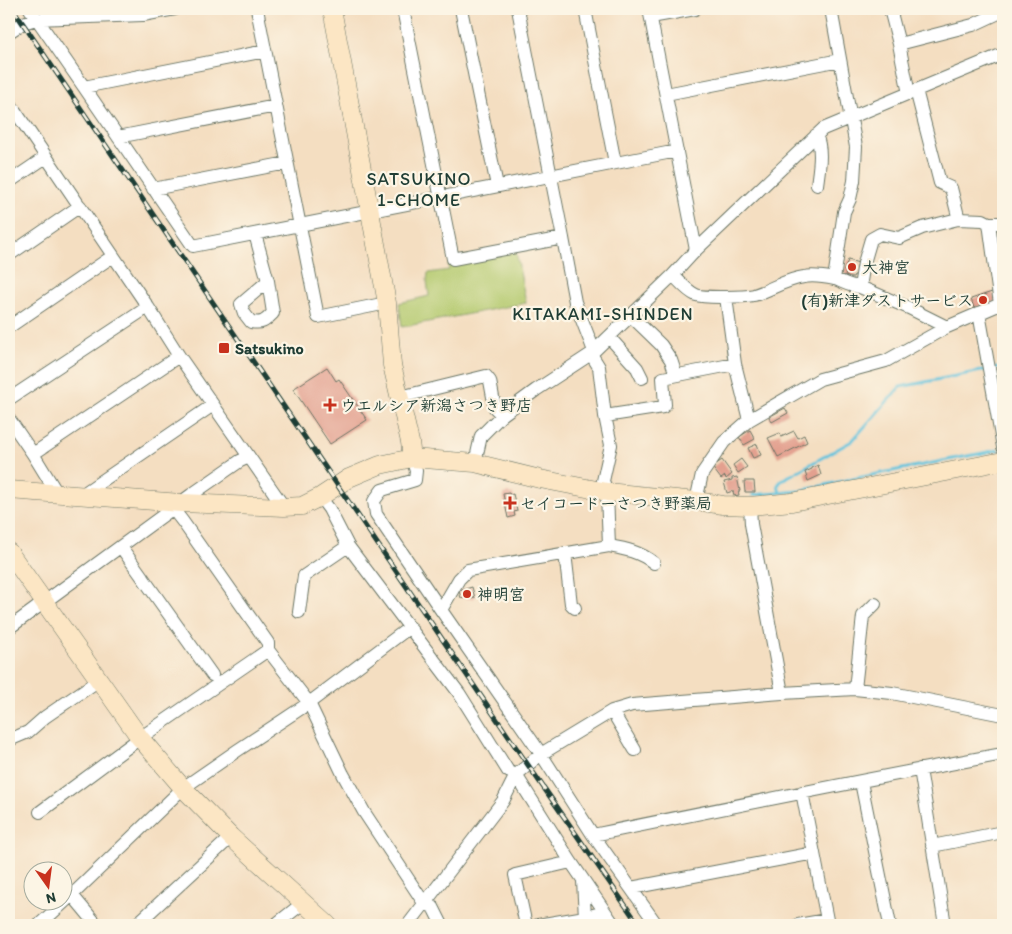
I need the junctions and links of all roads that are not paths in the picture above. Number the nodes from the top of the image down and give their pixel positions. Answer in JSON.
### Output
{"nodes":[{"id":1,"x":175,"y":9,"type":"edge"},
{"id":2,"x":257,"y":9,"type":"edge"},
{"id":3,"x":332,"y":9,"type":"edge"},
{"id":4,"x":403,"y":9,"type":"edge"},
{"id":5,"x":461,"y":9,"type":"edge"},
{"id":6,"x":518,"y":9,"type":"edge"},
{"id":7,"x":585,"y":9,"type":"edge"},
{"id":8,"x":695,"y":9,"type":"edge"},
{"id":9,"x":831,"y":9,"type":"edge"},
{"id":10,"x":890,"y":9,"type":"edge"},
{"id":11,"x":1000,"y":11,"type":"edge"},
{"id":12,"x":650,"y":13,"type":"edge"},
{"id":13,"x":33,"y":14,"type":"edge"},
{"id":14,"x":9,"y":32,"type":"edge"},
{"id":15,"x":899,"y":44,"type":"junction"},
{"id":16,"x":265,"y":51,"type":"junction"},
{"id":17,"x":1003,"y":54,"type":"edge"},
{"id":18,"x":840,"y":60,"type":"junction"},
{"id":19,"x":84,"y":87,"type":"junction"},
{"id":20,"x":913,"y":92,"type":"junction"},
{"id":21,"x":666,"y":94,"type":"junction"},
{"id":22,"x":10,"y":106,"type":"edge"},
{"id":23,"x":276,"y":106,"type":"junction"},
{"id":24,"x":850,"y":119,"type":"junction"},
{"id":25,"x":816,"y":135,"type":"junction"},
{"id":26,"x":118,"y":137,"type":"junction"},
{"id":27,"x":677,"y":151,"type":"junction"},
{"id":28,"x":46,"y":157,"type":"junction"},
{"id":29,"x":287,"y":163,"type":"junction"},
{"id":30,"x":615,"y":163,"type":"junction"},
{"id":31,"x":550,"y":176,"type":"junction"},
{"id":32,"x":9,"y":182,"type":"edge"},
{"id":33,"x":817,"y":185,"type":"dead end"},
{"id":34,"x":497,"y":186,"type":"junction"},
{"id":35,"x":153,"y":189,"type":"junction"},
{"id":36,"x":441,"y":197,"type":"junction"},
{"id":37,"x":80,"y":206,"type":"junction"},
{"id":38,"x":370,"y":211,"type":"junction"},
{"id":39,"x":958,"y":219,"type":"junction"},
{"id":40,"x":989,"y":223,"type":"junction"},
{"id":41,"x":1003,"y":223,"type":"edge"},
{"id":42,"x":300,"y":225,"type":"junction"},
{"id":43,"x":255,"y":234,"type":"junction"},
{"id":44,"x":563,"y":238,"type":"junction"},
{"id":45,"x":696,"y":250,"type":"junction"},
{"id":46,"x":9,"y":255,"type":"edge"},
{"id":47,"x":113,"y":256,"type":"junction"},
{"id":48,"x":673,"y":275,"type":"junction"},
{"id":49,"x":834,"y":279,"type":"junction"},
{"id":50,"x":268,"y":281,"type":"dead end"},
{"id":51,"x":860,"y":287,"type":"junction"},
{"id":52,"x":726,"y":297,"type":"junction"},
{"id":53,"x":387,"y":303,"type":"junction"},
{"id":54,"x":1002,"y":303,"type":"edge"},
{"id":55,"x":148,"y":307,"type":"junction"},
{"id":56,"x":979,"y":313,"type":"junction"},
{"id":57,"x":630,"y":315,"type":"junction"},
{"id":58,"x":9,"y":327,"type":"edge"},
{"id":59,"x":948,"y":327,"type":"junction"},
{"id":60,"x":609,"y":337,"type":"junction"},
{"id":61,"x":592,"y":353,"type":"junction"},
{"id":62,"x":179,"y":356,"type":"junction"},
{"id":63,"x":735,"y":364,"type":"junction"},
{"id":64,"x":676,"y":376,"type":"junction"},
{"id":65,"x":642,"y":378,"type":"dead end"},
{"id":66,"x":400,"y":397,"type":"junction"},
{"id":67,"x":9,"y":399,"type":"edge"},
{"id":68,"x":213,"y":406,"type":"junction"},
{"id":69,"x":502,"y":415,"type":"junction"},
{"id":70,"x":605,"y":416,"type":"junction"},
{"id":71,"x":9,"y":419,"type":"edge"},
{"id":72,"x":749,"y":420,"type":"junction"},
{"id":73,"x":1003,"y":447,"type":"edge"},
{"id":74,"x":33,"y":454,"type":"junction"},
{"id":75,"x":249,"y":457,"type":"junction"},
{"id":76,"x":412,"y":458,"type":"junction"},
{"id":77,"x":1003,"y":461,"type":"edge"},
{"id":78,"x":475,"y":463,"type":"junction"},
{"id":79,"x":9,"y":490,"type":"edge"},
{"id":80,"x":607,"y":492,"type":"junction"},
{"id":81,"x":57,"y":493,"type":"junction"},
{"id":82,"x":80,"y":496,"type":"junction"},
{"id":83,"x":320,"y":497,"type":"junction"},
{"id":84,"x":696,"y":501,"type":"junction"},
{"id":85,"x":177,"y":506,"type":"junction"},
{"id":86,"x":750,"y":506,"type":"junction"},
{"id":87,"x":284,"y":507,"type":"junction"},
{"id":88,"x":348,"y":546,"type":"junction"},
{"id":89,"x":610,"y":546,"type":"junction"},
{"id":90,"x":121,"y":547,"type":"junction"},
{"id":91,"x":9,"y":552,"type":"edge"},
{"id":92,"x":565,"y":553,"type":"junction"},
{"id":93,"x":654,"y":562,"type":"dead end"},
{"id":94,"x":45,"y":602,"type":"junction"},
{"id":95,"x":875,"y":604,"type":"dead end"},
{"id":96,"x":575,"y":608,"type":"dead end"},
{"id":97,"x":442,"y":610,"type":"junction"},
{"id":98,"x":299,"y":612,"type":"dead end"},
{"id":99,"x":410,"y":627,"type":"junction"},
{"id":100,"x":9,"y":628,"type":"edge"},
{"id":101,"x":268,"y":650,"type":"junction"},
{"id":102,"x":212,"y":675,"type":"dead end"},
{"id":103,"x":99,"y":680,"type":"junction"},
{"id":104,"x":855,"y":689,"type":"junction"},
{"id":105,"x":782,"y":693,"type":"junction"},
{"id":106,"x":309,"y":703,"type":"junction"},
{"id":107,"x":612,"y":711,"type":"junction"},
{"id":108,"x":1003,"y":715,"type":"edge"},
{"id":109,"x":140,"y":738,"type":"junction"},
{"id":110,"x":9,"y":740,"type":"edge"},
{"id":111,"x":635,"y":750,"type":"dead end"},
{"id":112,"x":541,"y":754,"type":"junction"},
{"id":113,"x":1003,"y":757,"type":"edge"},
{"id":114,"x":920,"y":769,"type":"junction"},
{"id":115,"x":516,"y":775,"type":"junction"},
{"id":116,"x":861,"y":782,"type":"junction"},
{"id":117,"x":183,"y":788,"type":"junction"},
{"id":118,"x":802,"y":792,"type":"junction"},
{"id":119,"x":40,"y":812,"type":"dead end"},
{"id":120,"x":1003,"y":832,"type":"edge"},
{"id":121,"x":593,"y":835,"type":"junction"},
{"id":122,"x":231,"y":837,"type":"junction"},
{"id":123,"x":932,"y":846,"type":"junction"},
{"id":124,"x":814,"y":853,"type":"junction"},
{"id":125,"x":571,"y":862,"type":"junction"},
{"id":126,"x":582,"y":878,"type":"junction"},
{"id":127,"x":631,"y":888,"type":"junction"},
{"id":128,"x":72,"y":895,"type":"joint"},
{"id":129,"x":303,"y":903,"type":"junction"},
{"id":130,"x":424,"y":903,"type":"junction"},
{"id":131,"x":53,"y":912,"type":"edge"},
{"id":132,"x":605,"y":912,"type":"junction"},
{"id":133,"x":586,"y":921,"type":"edge"},
{"id":134,"x":828,"y":923,"type":"edge"},
{"id":135,"x":39,"y":925,"type":"edge"},
{"id":136,"x":97,"y":925,"type":"edge"},
{"id":137,"x":136,"y":925,"type":"edge"},
{"id":138,"x":275,"y":925,"type":"edge"},
{"id":139,"x":328,"y":925,"type":"edge"},
{"id":140,"x":408,"y":925,"type":"edge"},
{"id":141,"x":442,"y":925,"type":"edge"},
{"id":142,"x":526,"y":925,"type":"edge"},
{"id":143,"x":538,"y":925,"type":"edge"},
{"id":144,"x":614,"y":925,"type":"edge"},
{"id":145,"x":657,"y":925,"type":"edge"},
{"id":146,"x":798,"y":925,"type":"edge"},
{"id":147,"x":890,"y":925,"type":"edge"},
{"id":148,"x":945,"y":925,"type":"edge"}],
"edges":[{"from":1,"to":13,"type":"street"},
{"from":2,"to":16,"type":"street"},
{"from":3,"to":38,"type":"street"},
{"from":4,"to":36,"type":"street"},
{"from":5,"to":34,"type":"street"},
{"from":6,"to":31,"type":"street"},
{"from":7,"to":30,"type":"street"},
{"from":8,"to":12,"type":"street"},
{"from":9,"to":18,"type":"street"},
{"from":10,"to":15,"type":"street"},
{"from":11,"to":15,"type":"street"},
{"from":12,"to":21,"type":"street"},
{"from":13,"to":14,"type":"street"},
{"from":13,"to":19,"type":"street"},
{"from":15,"to":20,"type":"street"},
{"from":16,"to":19,"type":"street"},
{"from":16,"to":23,"type":"street"},
{"from":17,"to":20,"type":"street"},
{"from":18,"to":21,"type":"street"},
{"from":18,"to":24,"type":"street"},
{"from":19,"to":26,"type":"street"},
{"from":20,"to":24,"type":"street"},
{"from":20,"to":39,"type":"street"},
{"from":21,"to":27,"type":"street"},
{"from":22,"to":28,"type":"street"},
{"from":23,"to":26,"type":"street"},
{"from":23,"to":29,"type":"street"},
{"from":24,"to":25,"type":"street"},
{"from":24,"to":49,"type":"street"},
{"from":25,"to":33,"type":"street"},
{"from":25,"to":45,"type":"street"},
{"from":26,"to":35,"type":"street"},
{"from":27,"to":30,"type":"street"},
{"from":27,"to":45,"type":"street"},
{"from":28,"to":32,"type":"street"},
{"from":28,"to":37,"type":"street"},
{"from":29,"to":35,"type":"street"},
{"from":29,"to":42,"type":"street"},
{"from":30,"to":31,"type":"street"},
{"from":31,"to":34,"type":"street"},
{"from":31,"to":44,"type":"street"},
{"from":34,"to":36,"type":"street"},
{"from":35,"to":43,"type":"street"},
{"from":36,"to":38,"type":"street"},
{"from":36,"to":44,"type":"street"},
{"from":37,"to":46,"type":"street"},
{"from":37,"to":47,"type":"street"},
{"from":38,"to":42,"type":"street"},
{"from":38,"to":53,"type":"street"},
{"from":39,"to":40,"type":"street"},
{"from":39,"to":51,"type":"street"},
{"from":40,"to":41,"type":"street"},
{"from":40,"to":54,"type":"street"},
{"from":42,"to":43,"type":"street"},
{"from":42,"to":53,"type":"street"},
{"from":43,"to":50,"type":"street"},
{"from":44,"to":61,"type":"street"},
{"from":45,"to":48,"type":"street"},
{"from":47,"to":55,"type":"street"},
{"from":47,"to":58,"type":"street"},
{"from":48,"to":52,"type":"street"},
{"from":48,"to":57,"type":"street"},
{"from":49,"to":51,"type":"street"},
{"from":49,"to":52,"type":"street"},
{"from":51,"to":59,"type":"street"},
{"from":52,"to":63,"type":"street"},
{"from":53,"to":66,"type":"street"},
{"from":54,"to":56,"type":"street"},
{"from":55,"to":62,"type":"street"},
{"from":55,"to":67,"type":"street"},
{"from":56,"to":59,"type":"street"},
{"from":56,"to":73,"type":"street"},
{"from":57,"to":60,"type":"street"},
{"from":57,"to":64,"type":"street"},
{"from":59,"to":72,"type":"street"},
{"from":60,"to":61,"type":"street"},
{"from":60,"to":65,"type":"street"},
{"from":61,"to":69,"type":"street"},
{"from":61,"to":70,"type":"street"},
{"from":62,"to":68,"type":"street"},
{"from":62,"to":74,"type":"street"},
{"from":63,"to":64,"type":"street"},
{"from":63,"to":72,"type":"street"},
{"from":64,"to":70,"type":"street"},
{"from":66,"to":69,"type":"street"},
{"from":66,"to":76,"type":"street"},
{"from":68,"to":75,"type":"street"},
{"from":68,"to":82,"type":"street"},
{"from":69,"to":78,"type":"street"},
{"from":70,"to":80,"type":"street"},
{"from":71,"to":74,"type":"street"},
{"from":72,"to":84,"type":"street"},
{"from":74,"to":81,"type":"street"},
{"from":75,"to":85,"type":"street"},
{"from":75,"to":87,"type":"street"},
{"from":76,"to":78,"type":"street"},
{"from":76,"to":83,"type":"street"},
{"from":76,"to":97,"type":"street"},
{"from":77,"to":86,"type":"street"},
{"from":78,"to":80,"type":"street"},
{"from":79,"to":81,"type":"street"},
{"from":80,"to":84,"type":"street"},
{"from":80,"to":89,"type":"street"},
{"from":81,"to":82,"type":"street"},
{"from":82,"to":85,"type":"street"},
{"from":83,"to":87,"type":"street"},
{"from":83,"to":88,"type":"street"},
{"from":84,"to":86,"type":"street"},
{"from":85,"to":87,"type":"street"},
{"from":85,"to":90,"type":"street"},
{"from":85,"to":101,"type":"street"},
{"from":86,"to":105,"type":"street"},
{"from":88,"to":98,"type":"street"},
{"from":88,"to":99,"type":"street"},
{"from":89,"to":92,"type":"street"},
{"from":89,"to":93,"type":"street"},
{"from":90,"to":94,"type":"street"},
{"from":90,"to":102,"type":"street"},
{"from":91,"to":94,"type":"street"},
{"from":92,"to":96,"type":"street"},
{"from":92,"to":97,"type":"street"},
{"from":94,"to":100,"type":"street"},
{"from":94,"to":103,"type":"street"},
{"from":95,"to":104,"type":"street"},
{"from":97,"to":112,"type":"street"},
{"from":99,"to":106,"type":"street"},
{"from":99,"to":115,"type":"street"},
{"from":101,"to":106,"type":"street"},
{"from":101,"to":109,"type":"street"},
{"from":103,"to":109,"type":"street"},
{"from":103,"to":110,"type":"street"},
{"from":104,"to":105,"type":"street"},
{"from":104,"to":108,"type":"street"},
{"from":105,"to":107,"type":"street"},
{"from":106,"to":117,"type":"street"},
{"from":106,"to":130,"type":"street"},
{"from":107,"to":111,"type":"street"},
{"from":107,"to":112,"type":"street"},
{"from":109,"to":117,"type":"street"},
{"from":109,"to":119,"type":"street"},
{"from":112,"to":115,"type":"street"},
{"from":112,"to":121,"type":"street"},
{"from":113,"to":114,"type":"street"},
{"from":114,"to":116,"type":"street"},
{"from":114,"to":123,"type":"street"},
{"from":115,"to":125,"type":"street"},
{"from":115,"to":130,"type":"street"},
{"from":116,"to":118,"type":"street"},
{"from":116,"to":147,"type":"street"},
{"from":117,"to":122,"type":"street"},
{"from":117,"to":128,"type":"street"},
{"from":118,"to":121,"type":"street"},
{"from":118,"to":124,"type":"street"},
{"from":120,"to":123,"type":"street"},
{"from":121,"to":127,"type":"street"},
{"from":122,"to":129,"type":"street"},
{"from":122,"to":137,"type":"street"},
{"from":123,"to":148,"type":"street"},
{"from":124,"to":127,"type":"street"},
{"from":124,"to":134,"type":"street"},
{"from":125,"to":126,"type":"street"},
{"from":125,"to":142,"type":"street"},
{"from":126,"to":132,"type":"street"},
{"from":126,"to":133,"type":"street"},
{"from":127,"to":145,"type":"street"},
{"from":128,"to":136,"type":"street"},
{"from":129,"to":138,"type":"street"},
{"from":129,"to":139,"type":"street"},
{"from":130,"to":140,"type":"street"},
{"from":130,"to":141,"type":"street"},
{"from":131,"to":135,"type":"street"},
{"from":132,"to":133,"type":"street"},
{"from":132,"to":144,"type":"street"},
{"from":133,"to":143,"type":"street"},
{"from":134,"to":146,"type":"street"}]}
